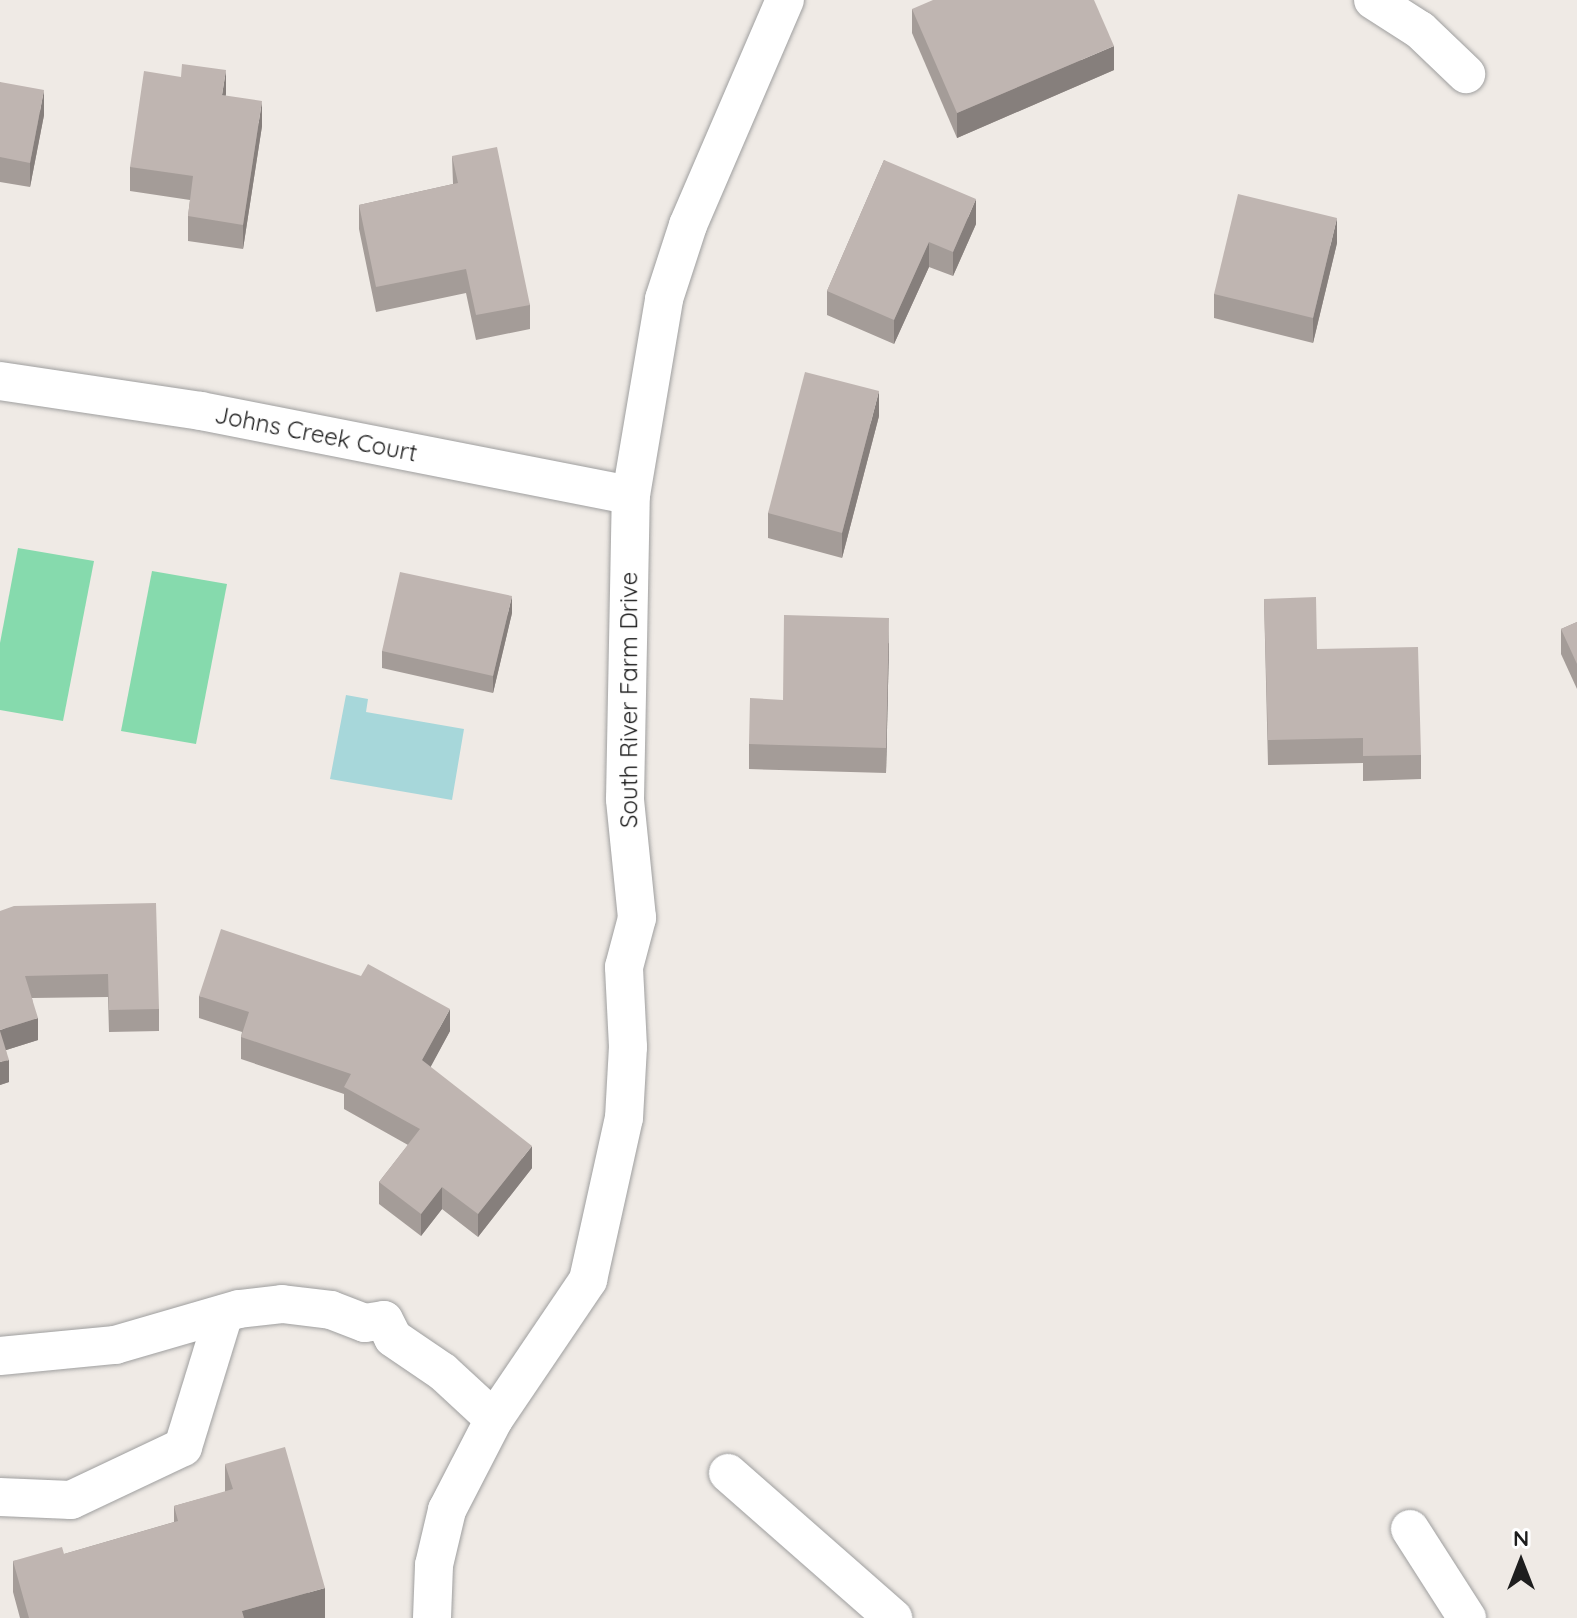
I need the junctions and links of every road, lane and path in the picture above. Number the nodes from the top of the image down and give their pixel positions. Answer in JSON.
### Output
{"nodes":[{"id":1,"x":785,"y":0,"type":"edge"},
{"id":2,"x":1373,"y":0,"type":"edge"},
{"id":3,"x":1466,"y":74,"type":"dead end"},
{"id":4,"x":0,"y":381,"type":"edge"},
{"id":5,"x":631,"y":495,"type":"junction"},
{"id":6,"x":224,"y":1314,"type":"junction"},
{"id":7,"x":0,"y":1356,"type":"edge"},
{"id":8,"x":494,"y":1419,"type":"junction"},
{"id":9,"x":728,"y":1473,"type":"dead end"},
{"id":10,"x":0,"y":1497,"type":"edge"},
{"id":11,"x":1410,"y":1529,"type":"dead end"},
{"id":12,"x":432,"y":1618,"type":"edge"},
{"id":13,"x":893,"y":1618,"type":"edge"},
{"id":14,"x":1467,"y":1618,"type":"edge"}],
"edges":[{"from":1,"to":5,"type":"street","name":"South River Farm Drive"},
{"from":2,"to":3,"type":"street"},
{"from":4,"to":5,"type":"street","name":"Johns Creek Court"},
{"from":5,"to":8,"type":"street","name":"South River Farm Drive"},
{"from":6,"to":7,"type":"street"},
{"from":6,"to":8,"type":"street"},
{"from":6,"to":10,"type":"street"},
{"from":8,"to":12,"type":"street","name":"South River Farm Drive"},
{"from":9,"to":13,"type":"street"},
{"from":11,"to":14,"type":"street"}]}
